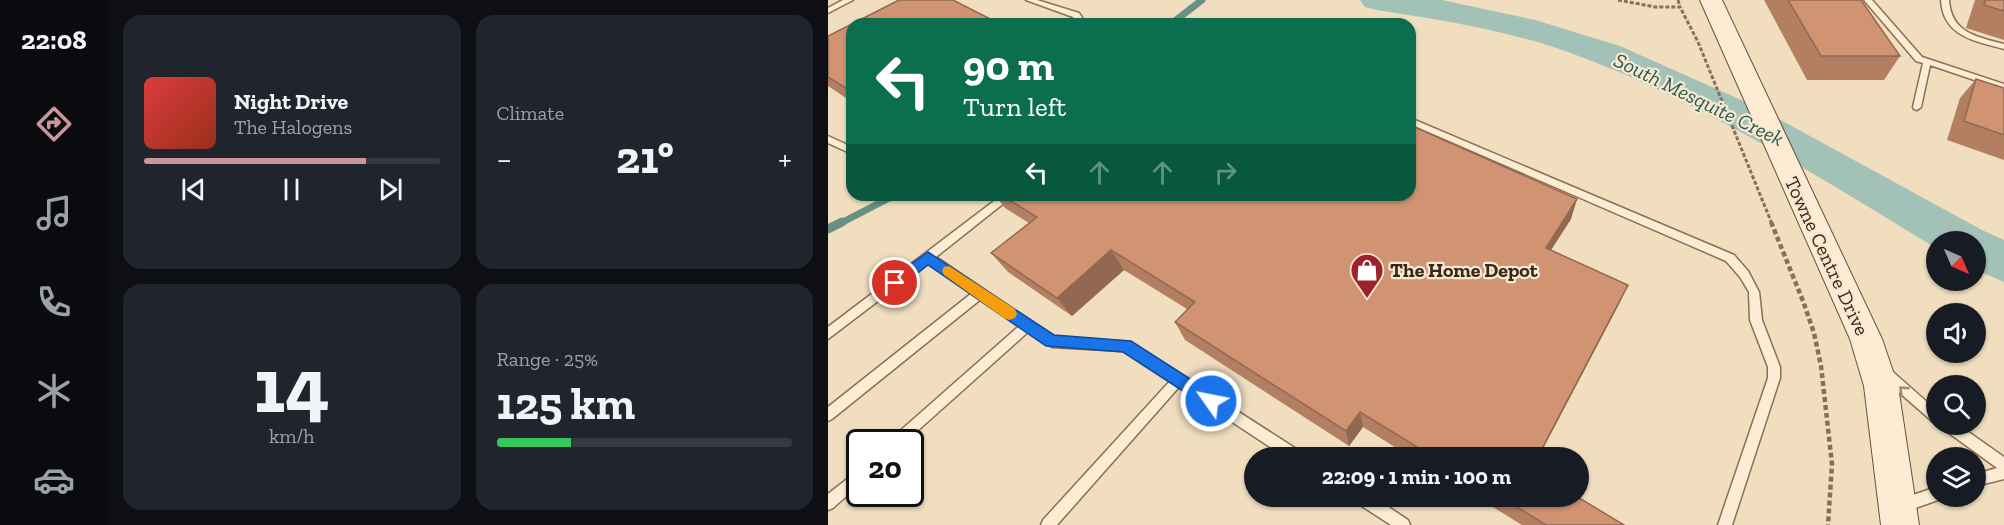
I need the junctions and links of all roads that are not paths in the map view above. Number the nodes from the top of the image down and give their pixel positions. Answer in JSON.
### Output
{"nodes":[{"id":1,"x":849,"y":0,"type":"edge"},
{"id":2,"x":1030,"y":0,"type":"edge"},
{"id":3,"x":1868,"y":0,"type":"edge"},
{"id":4,"x":1945,"y":0,"type":"edge"},
{"id":5,"x":1715,"y":9,"type":"edge"},
{"id":6,"x":828,"y":11,"type":"edge"},
{"id":7,"x":1078,"y":18,"type":"edge"},
{"id":8,"x":2004,"y":47,"type":"edge"},
{"id":9,"x":1927,"y":62,"type":"junction"},
{"id":10,"x":2004,"y":87,"type":"edge"},
{"id":11,"x":1917,"y":107,"type":"dead end"},
{"id":12,"x":1416,"y":124,"type":"edge"},
{"id":13,"x":828,"y":139,"type":"edge"},
{"id":14,"x":846,"y":148,"type":"edge"},
{"id":15,"x":1001,"y":201,"type":"edge"},
{"id":16,"x":928,"y":258,"type":"junction"},
{"id":17,"x":980,"y":293,"type":"junction"},
{"id":18,"x":1027,"y":326,"type":"junction"},
{"id":19,"x":828,"y":334,"type":"edge"},
{"id":20,"x":1869,"y":350,"type":"junction"},
{"id":21,"x":1178,"y":380,"type":"junction"},
{"id":22,"x":1926,"y":409,"type":"edge"},
{"id":23,"x":828,"y":415,"type":"edge"},
{"id":24,"x":911,"y":429,"type":"edge"},
{"id":25,"x":1962,"y":435,"type":"edge"},
{"id":26,"x":1282,"y":447,"type":"edge"},
{"id":27,"x":2004,"y":465,"type":"edge"},
{"id":28,"x":2004,"y":473,"type":"edge"},
{"id":29,"x":1986,"y":478,"type":"edge"},
{"id":30,"x":846,"y":487,"type":"edge"},
{"id":31,"x":1926,"y":500,"type":"edge"},
{"id":32,"x":828,"y":503,"type":"edge"},
{"id":33,"x":1375,"y":507,"type":"edge"},
{"id":34,"x":1899,"y":516,"type":"edge"},
{"id":35,"x":1048,"y":525,"type":"edge"},
{"id":36,"x":1402,"y":525,"type":"edge"},
{"id":37,"x":1725,"y":525,"type":"edge"}],
"edges":[{"from":1,"to":6,"type":"lane"},
{"from":2,"to":7,"type":"lane"},
{"from":3,"to":9,"type":"lane"},
{"from":4,"to":8,"type":"lane"},
{"from":5,"to":20,"type":"street","name":"Towne Centre Drive"},
{"from":9,"to":10,"type":"lane"},
{"from":9,"to":11,"type":"lane"},
{"from":12,"to":37,"type":"lane"},
{"from":13,"to":14,"type":"lane"},
{"from":15,"to":16,"type":"lane"},
{"from":16,"to":17,"type":"lane"},
{"from":16,"to":19,"type":"lane"},
{"from":17,"to":18,"type":"lane"},
{"from":17,"to":23,"type":"lane"},
{"from":18,"to":21,"type":"lane"},
{"from":18,"to":24,"type":"lane"},
{"from":22,"to":20,"type":"lane","one_way":true},
{"from":20,"to":34,"type":"street","name":"Towne Centre Drive"},
{"from":21,"to":26,"type":"lane"},
{"from":21,"to":35,"type":"lane"},
{"from":25,"to":27,"type":"lane"},
{"from":28,"to":29,"type":"lane"},
{"from":30,"to":32,"type":"lane"},
{"from":31,"to":34,"type":"lane"},
{"from":33,"to":36,"type":"lane"}]}
